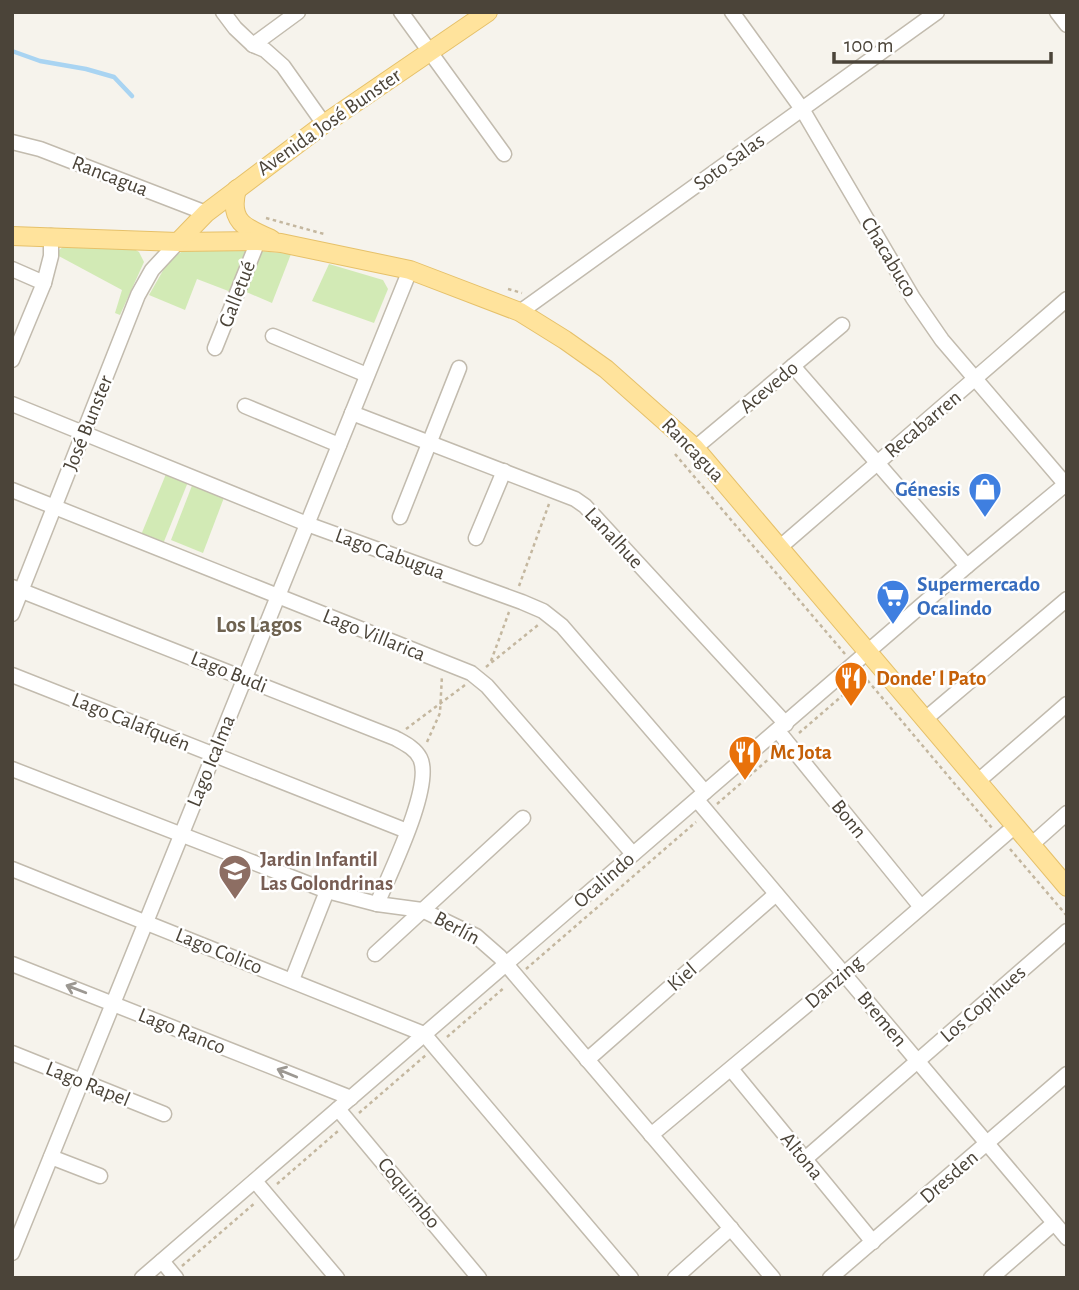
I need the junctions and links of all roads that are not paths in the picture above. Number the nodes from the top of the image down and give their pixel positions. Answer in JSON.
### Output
{"nodes":[{"id":1,"x":223,"y":12,"type":"edge"},
{"id":2,"x":298,"y":12,"type":"edge"},
{"id":3,"x":401,"y":12,"type":"edge"},
{"id":4,"x":732,"y":12,"type":"edge"},
{"id":5,"x":937,"y":12,"type":"edge"},
{"id":6,"x":1058,"y":12,"type":"edge"},
{"id":7,"x":479,"y":15,"type":"edge"},
{"id":8,"x":1067,"y":25,"type":"edge"},
{"id":9,"x":253,"y":45,"type":"junction"},
{"id":10,"x":431,"y":51,"type":"junction"},
{"id":11,"x":802,"y":109,"type":"junction"},
{"id":12,"x":324,"y":124,"type":"junction"},
{"id":13,"x":12,"y":142,"type":"edge"},
{"id":14,"x":503,"y":155,"type":"dead end"},
{"id":15,"x":237,"y":189,"type":"junction"},
{"id":16,"x":206,"y":213,"type":"junction"},
{"id":17,"x":12,"y":236,"type":"edge"},
{"id":18,"x":51,"y":236,"type":"junction"},
{"id":19,"x":258,"y":241,"type":"junction"},
{"id":20,"x":178,"y":242,"type":"junction"},
{"id":21,"x":281,"y":243,"type":"junction"},
{"id":22,"x":12,"y":269,"type":"edge"},
{"id":23,"x":410,"y":270,"type":"junction"},
{"id":24,"x":44,"y":283,"type":"junction"},
{"id":25,"x":1067,"y":299,"type":"edge"},
{"id":26,"x":520,"y":312,"type":"junction"},
{"id":27,"x":842,"y":325,"type":"dead end"},
{"id":28,"x":273,"y":336,"type":"dead end"},
{"id":29,"x":215,"y":348,"type":"dead end"},
{"id":30,"x":12,"y":360,"type":"edge"},
{"id":31,"x":793,"y":366,"type":"junction"},
{"id":32,"x":459,"y":368,"type":"dead end"},
{"id":33,"x":367,"y":375,"type":"junction"},
{"id":34,"x":976,"y":379,"type":"junction"},
{"id":35,"x":12,"y":404,"type":"edge"},
{"id":36,"x":245,"y":406,"type":"dead end"},
{"id":37,"x":352,"y":412,"type":"junction"},
{"id":38,"x":84,"y":433,"type":"junction"},
{"id":39,"x":429,"y":442,"type":"junction"},
{"id":40,"x":338,"y":445,"type":"junction"},
{"id":41,"x":695,"y":448,"type":"junction"},
{"id":42,"x":878,"y":463,"type":"junction"},
{"id":43,"x":503,"y":471,"type":"junction"},
{"id":44,"x":1066,"y":485,"type":"edge"},
{"id":45,"x":12,"y":490,"type":"edge"},
{"id":46,"x":55,"y":507,"type":"junction"},
{"id":47,"x":400,"y":517,"type":"dead end"},
{"id":48,"x":307,"y":524,"type":"junction"},
{"id":49,"x":476,"y":538,"type":"dead end"},
{"id":50,"x":779,"y":548,"type":"junction"},
{"id":51,"x":967,"y":566,"type":"junction"},
{"id":52,"x":17,"y":588,"type":"edge"},
{"id":53,"x":277,"y":597,"type":"junction"},
{"id":54,"x":1067,"y":599,"type":"edge"},
{"id":55,"x":12,"y":614,"type":"edge"},
{"id":56,"x":861,"y":659,"type":"junction"},
{"id":57,"x":12,"y":675,"type":"edge"},
{"id":58,"x":244,"y":678,"type":"junction"},
{"id":59,"x":1067,"y":704,"type":"edge"},
{"id":60,"x":924,"y":720,"type":"junction"},
{"id":61,"x":782,"y":727,"type":"junction"},
{"id":62,"x":214,"y":755,"type":"junction"},
{"id":63,"x":12,"y":769,"type":"edge"},
{"id":64,"x":977,"y":782,"type":"junction"},
{"id":65,"x":701,"y":796,"type":"junction"},
{"id":66,"x":1067,"y":813,"type":"edge"},
{"id":67,"x":523,"y":818,"type":"dead end"},
{"id":68,"x":1015,"y":826,"type":"junction"},
{"id":69,"x":407,"y":831,"type":"junction"},
{"id":70,"x":181,"y":836,"type":"junction"},
{"id":71,"x":1031,"y":845,"type":"junction"},
{"id":72,"x":633,"y":855,"type":"junction"},
{"id":73,"x":12,"y":869,"type":"edge"},
{"id":74,"x":1067,"y":887,"type":"edge"},
{"id":75,"x":327,"y":891,"type":"junction"},
{"id":76,"x":776,"y":894,"type":"junction"},
{"id":77,"x":377,"y":904,"type":"junction"},
{"id":78,"x":921,"y":907,"type":"junction"},
{"id":79,"x":422,"y":910,"type":"junction"},
{"id":80,"x":146,"y":922,"type":"junction"},
{"id":81,"x":1067,"y":931,"type":"edge"},
{"id":82,"x":375,"y":954,"type":"dead end"},
{"id":83,"x":12,"y":964,"type":"edge"},
{"id":84,"x":505,"y":964,"type":"junction"},
{"id":85,"x":844,"y":974,"type":"junction"},
{"id":86,"x":292,"y":980,"type":"junction"},
{"id":87,"x":113,"y":1003,"type":"junction"},
{"id":88,"x":425,"y":1034,"type":"junction"},
{"id":89,"x":14,"y":1059,"type":"edge"},
{"id":90,"x":587,"y":1060,"type":"junction"},
{"id":91,"x":918,"y":1061,"type":"junction"},
{"id":92,"x":731,"y":1069,"type":"junction"},
{"id":93,"x":1067,"y":1074,"type":"edge"},
{"id":94,"x":82,"y":1081,"type":"junction"},
{"id":95,"x":351,"y":1098,"type":"junction"},
{"id":96,"x":338,"y":1109,"type":"junction"},
{"id":97,"x":164,"y":1114,"type":"dead end"},
{"id":98,"x":651,"y":1135,"type":"junction"},
{"id":99,"x":987,"y":1144,"type":"junction"},
{"id":100,"x":51,"y":1157,"type":"junction"},
{"id":101,"x":805,"y":1159,"type":"junction"},
{"id":102,"x":100,"y":1176,"type":"dead end"},
{"id":103,"x":255,"y":1181,"type":"junction"},
{"id":104,"x":1054,"y":1223,"type":"junction"},
{"id":105,"x":731,"y":1228,"type":"junction"},
{"id":106,"x":1067,"y":1238,"type":"edge"},
{"id":107,"x":873,"y":1242,"type":"junction"},
{"id":108,"x":12,"y":1253,"type":"edge"},
{"id":109,"x":162,"y":1261,"type":"junction"},
{"id":110,"x":142,"y":1278,"type":"edge"},
{"id":111,"x":176,"y":1278,"type":"edge"},
{"id":112,"x":337,"y":1278,"type":"edge"},
{"id":113,"x":479,"y":1278,"type":"edge"},
{"id":114,"x":631,"y":1278,"type":"edge"},
{"id":115,"x":675,"y":1278,"type":"edge"},
{"id":116,"x":773,"y":1278,"type":"edge"},
{"id":117,"x":830,"y":1278,"type":"edge"},
{"id":118,"x":991,"y":1278,"type":"edge"}],
"edges":[{"from":1,"to":9,"type":"street"},
{"from":2,"to":9,"type":"street"},
{"from":3,"to":10,"type":"street"},
{"from":4,"to":11,"type":"street","name":"Chacabuco"},
{"from":5,"to":11,"type":"street","name":"Soto Salas"},
{"from":6,"to":8,"type":"street"},
{"from":7,"to":10,"type":"main road","name":"Avenida José Bunster"},
{"from":9,"to":12,"type":"street"},
{"from":10,"to":12,"type":"main road","name":"Avenida José Bunster"},
{"from":10,"to":14,"type":"street"},
{"from":11,"to":26,"type":"street","name":"Soto Salas"},
{"from":11,"to":34,"type":"street","name":"Chacabuco"},
{"from":12,"to":15,"type":"main road","name":"Avenida José Bunster"},
{"from":13,"to":16,"type":"street","name":"Rancagua"},
{"from":15,"to":16,"type":"main road","name":"Avenida José Bunster"},
{"from":15,"to":21,"type":"main road"},
{"from":16,"to":20,"type":"main road","name":"Avenida José Bunster"},
{"from":17,"to":18,"type":"main road","name":"Rancagua"},
{"from":18,"to":20,"type":"main road","name":"Rancagua"},
{"from":18,"to":24,"type":"street"},
{"from":19,"to":20,"type":"main road","name":"Rancagua"},
{"from":19,"to":21,"type":"main road","name":"Rancagua"},
{"from":19,"to":29,"type":"street","name":"Galletué"},
{"from":20,"to":38,"type":"street","name":"José Bunster"},
{"from":21,"to":23,"type":"main road","name":"Rancagua"},
{"from":22,"to":24,"type":"street"},
{"from":23,"to":26,"type":"main road","name":"Rancagua"},
{"from":23,"to":33,"type":"street","name":"Lago Icalma"},
{"from":24,"to":30,"type":"street"},
{"from":25,"to":34,"type":"street","name":"Recabarren"},
{"from":26,"to":41,"type":"main road","name":"Rancagua"},
{"from":27,"to":31,"type":"street","name":"Acevedo"},
{"from":28,"to":33,"type":"street"},
{"from":31,"to":41,"type":"street","name":"Acevedo"},
{"from":31,"to":42,"type":"street"},
{"from":32,"to":39,"type":"street"},
{"from":33,"to":37,"type":"street","name":"Lago Icalma"},
{"from":34,"to":42,"type":"street","name":"Recabarren"},
{"from":34,"to":44,"type":"street","name":"Chacabuco"},
{"from":35,"to":38,"type":"street","name":"Lago Cabugua"},
{"from":36,"to":40,"type":"street"},
{"from":37,"to":39,"type":"street","name":"Lanalhue"},
{"from":37,"to":40,"type":"street","name":"Lago Icalma"},
{"from":38,"to":46,"type":"street","name":"José Bunster"},
{"from":38,"to":48,"type":"street","name":"Lago Cabugua"},
{"from":39,"to":43,"type":"street","name":"Lanalhue"},
{"from":39,"to":47,"type":"street"},
{"from":40,"to":48,"type":"street","name":"Lago Icalma"},
{"from":41,"to":50,"type":"main road","name":"Rancagua"},
{"from":42,"to":50,"type":"street","name":"Recabarren"},
{"from":42,"to":51,"type":"street"},
{"from":43,"to":49,"type":"street"},
{"from":43,"to":61,"type":"street","name":"Lanalhue"},
{"from":44,"to":51,"type":"street","name":"Ocalindo"},
{"from":45,"to":46,"type":"street","name":"Lago Villarica"},
{"from":46,"to":52,"type":"street","name":"José Bunster"},
{"from":46,"to":53,"type":"street","name":"Lago Villarica"},
{"from":48,"to":53,"type":"street","name":"Lago Icalma"},
{"from":48,"to":65,"type":"street","name":"Lago Cabugua"},
{"from":50,"to":56,"type":"main road","name":"Rancagua"},
{"from":51,"to":56,"type":"street","name":"Ocalindo"},
{"from":52,"to":55,"type":"street","name":"José Bunster"},
{"from":52,"to":58,"type":"street","name":"Lago Budi"},
{"from":53,"to":58,"type":"street","name":"Lago Icalma"},
{"from":53,"to":72,"type":"street","name":"Lago Villarica"},
{"from":54,"to":60,"type":"street"},
{"from":56,"to":60,"type":"main road","name":"Rancagua"},
{"from":56,"to":61,"type":"street","name":"Ocalindo"},
{"from":57,"to":62,"type":"street","name":"Lago Calafquén"},
{"from":58,"to":62,"type":"street","name":"Lago Icalma"},
{"from":58,"to":69,"type":"street","name":"Lago Budi"},
{"from":59,"to":64,"type":"street"},
{"from":60,"to":64,"type":"main road","name":"Rancagua"},
{"from":61,"to":65,"type":"street","name":"Ocalindo"},
{"from":61,"to":78,"type":"street","name":"Bonn"},
{"from":62,"to":69,"type":"street","name":"Lago Calafquén"},
{"from":62,"to":70,"type":"street","name":"Lago Icalma"},
{"from":63,"to":70,"type":"street","name":"Berlín"},
{"from":64,"to":68,"type":"main road","name":"Rancagua"},
{"from":65,"to":72,"type":"street","name":"Ocalindo"},
{"from":65,"to":76,"type":"street","name":"Bremen"},
{"from":66,"to":71,"type":"street"},
{"from":67,"to":79,"type":"street"},
{"from":68,"to":71,"type":"main road","name":"Rancagua"},
{"from":68,"to":78,"type":"street","name":"Danzing"},
{"from":69,"to":77,"type":"street"},
{"from":70,"to":75,"type":"street","name":"Berlín"},
{"from":70,"to":80,"type":"street","name":"Lago Icalma"},
{"from":71,"to":74,"type":"main road","name":"Rancagua"},
{"from":72,"to":84,"type":"street","name":"Ocalindo"},
{"from":73,"to":80,"type":"street","name":"Lago Colico"},
{"from":75,"to":77,"type":"street","name":"Berlín"},
{"from":75,"to":86,"type":"street"},
{"from":76,"to":85,"type":"street","name":"Bremen"},
{"from":76,"to":90,"type":"street","name":"Kiel"},
{"from":77,"to":79,"type":"street","name":"Berlín"},
{"from":78,"to":85,"type":"street","name":"Danzing"},
{"from":79,"to":82,"type":"street"},
{"from":79,"to":84,"type":"street","name":"Berlín"},
{"from":80,"to":86,"type":"street","name":"Lago Colico"},
{"from":80,"to":87,"type":"street","name":"Lago Icalma"},
{"from":81,"to":91,"type":"street","name":"Los Copihues"},
{"from":87,"to":83,"type":"street","name":"Lago Ranco","one_way":true},
{"from":84,"to":88,"type":"street","name":"Ocalindo"},
{"from":84,"to":90,"type":"street","name":"Berlín"},
{"from":85,"to":91,"type":"street","name":"Bremen"},
{"from":85,"to":92,"type":"street","name":"Danzing"},
{"from":86,"to":88,"type":"street","name":"Lago Colico"},
{"from":87,"to":94,"type":"street","name":"Lago Icalma"},
{"from":95,"to":87,"type":"street","name":"Lago Ranco","one_way":true},
{"from":88,"to":95,"type":"street","name":"Ocalindo"},
{"from":88,"to":114,"type":"street"},
{"from":89,"to":94,"type":"street","name":"Lago Rapel"},
{"from":90,"to":98,"type":"street","name":"Berlín"},
{"from":91,"to":99,"type":"street","name":"Bremen"},
{"from":91,"to":101,"type":"street","name":"Los Copihues"},
{"from":92,"to":98,"type":"street","name":"Danzing"},
{"from":92,"to":101,"type":"street","name":"Altona"},
{"from":93,"to":99,"type":"street","name":"Dresden"},
{"from":94,"to":97,"type":"street","name":"Lago Rapel"},
{"from":94,"to":100,"type":"street","name":"Lago Icalma"},
{"from":95,"to":96,"type":"street","name":"Ocalindo"},
{"from":96,"to":103,"type":"street","name":"Ocalindo"},
{"from":96,"to":113,"type":"street","name":"Coquimbo"},
{"from":98,"to":105,"type":"street","name":"Berlín"},
{"from":99,"to":104,"type":"street","name":"Bremen"},
{"from":99,"to":107,"type":"street","name":"Dresden"},
{"from":100,"to":102,"type":"street"},
{"from":100,"to":108,"type":"street","name":"Lago Icalma"},
{"from":101,"to":107,"type":"street","name":"Altona"},
{"from":103,"to":109,"type":"street","name":"Ocalindo"},
{"from":103,"to":112,"type":"street"},
{"from":104,"to":106,"type":"street","name":"Bremen"},
{"from":104,"to":118,"type":"street"},
{"from":105,"to":115,"type":"street"},
{"from":105,"to":116,"type":"street","name":"Berlín"},
{"from":107,"to":117,"type":"street","name":"Dresden"},
{"from":109,"to":110,"type":"street","name":"Ocalindo"},
{"from":109,"to":111,"type":"street"}]}
